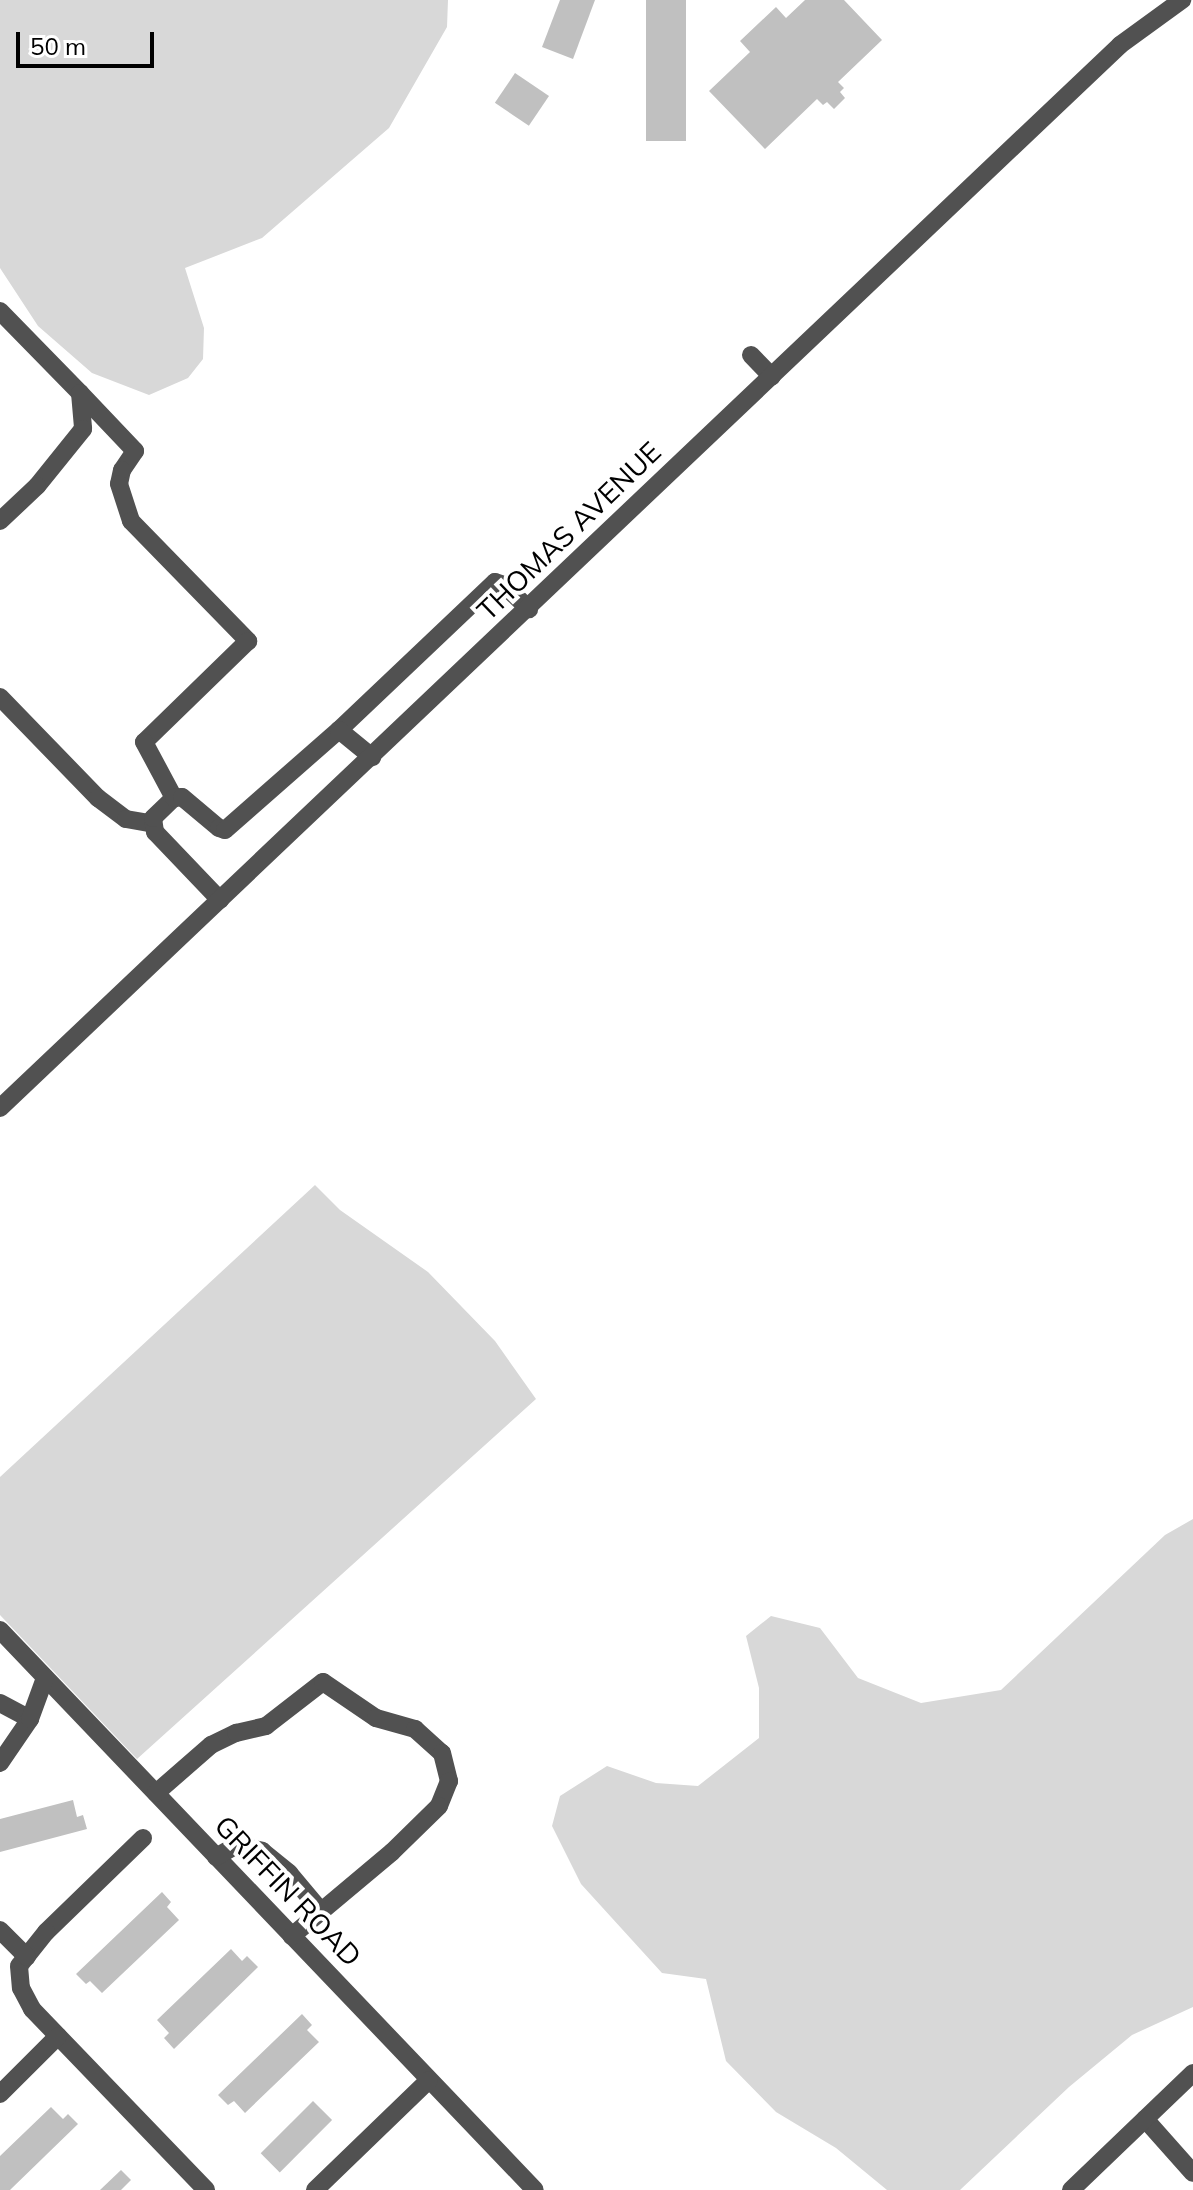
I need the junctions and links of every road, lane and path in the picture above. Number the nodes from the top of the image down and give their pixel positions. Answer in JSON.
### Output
{"nodes":[{"id":1,"x":1182,"y":0,"type":"edge"},
{"id":2,"x":0,"y":311,"type":"edge"},
{"id":3,"x":751,"y":355,"type":"dead end"},
{"id":4,"x":772,"y":377,"type":"junction"},
{"id":5,"x":80,"y":393,"type":"junction"},
{"id":6,"x":0,"y":521,"type":"edge"},
{"id":7,"x":529,"y":609,"type":"junction"},
{"id":8,"x":0,"y":697,"type":"edge"},
{"id":9,"x":339,"y":730,"type":"junction"},
{"id":10,"x":372,"y":757,"type":"junction"},
{"id":11,"x":174,"y":798,"type":"junction"},
{"id":12,"x":153,"y":824,"type":"junction"},
{"id":13,"x":220,"y":900,"type":"junction"},
{"id":14,"x":0,"y":1108,"type":"edge"},
{"id":15,"x":0,"y":1630,"type":"edge"},
{"id":16,"x":45,"y":1678,"type":"junction"},
{"id":17,"x":0,"y":1703,"type":"edge"},
{"id":18,"x":30,"y":1719,"type":"junction"},
{"id":19,"x":0,"y":1763,"type":"edge"},
{"id":20,"x":156,"y":1793,"type":"junction"},
{"id":21,"x":143,"y":1838,"type":"dead end"},
{"id":22,"x":216,"y":1857,"type":"junction"},
{"id":23,"x":320,"y":1910,"type":"junction"},
{"id":24,"x":0,"y":1930,"type":"edge"},
{"id":25,"x":292,"y":1936,"type":"junction"},
{"id":26,"x":27,"y":1957,"type":"junction"},
{"id":27,"x":58,"y":2036,"type":"junction"},
{"id":28,"x":1193,"y":2073,"type":"edge"},
{"id":29,"x":429,"y":2080,"type":"junction"},
{"id":30,"x":0,"y":2094,"type":"edge"},
{"id":31,"x":1145,"y":2119,"type":"junction"},
{"id":32,"x":1193,"y":2173,"type":"edge"},
{"id":33,"x":206,"y":2190,"type":"edge"},
{"id":34,"x":315,"y":2190,"type":"edge"},
{"id":35,"x":535,"y":2190,"type":"edge"},
{"id":36,"x":1071,"y":2190,"type":"edge"}],
"edges":[{"from":1,"to":4,"type":"street","name":"THOMAS AVENUE"},
{"from":2,"to":5,"type":"street"},
{"from":3,"to":4,"type":"street"},
{"from":4,"to":7,"type":"street","name":"THOMAS AVENUE"},
{"from":5,"to":6,"type":"street"},
{"from":5,"to":11,"type":"street"},
{"from":7,"to":9,"type":"street"},
{"from":7,"to":10,"type":"street","name":"THOMAS AVENUE"},
{"from":8,"to":12,"type":"street"},
{"from":9,"to":10,"type":"street"},
{"from":9,"to":11,"type":"street"},
{"from":10,"to":13,"type":"street","name":"THOMAS AVENUE"},
{"from":11,"to":12,"type":"street"},
{"from":12,"to":13,"type":"street"},
{"from":13,"to":14,"type":"street","name":"THOMAS AVENUE"},
{"from":15,"to":16,"type":"street","name":"GRIFFIN ROAD"},
{"from":16,"to":18,"type":"street"},
{"from":16,"to":20,"type":"street","name":"GRIFFIN ROAD"},
{"from":17,"to":18,"type":"street"},
{"from":18,"to":19,"type":"street"},
{"from":20,"to":22,"type":"street","name":"GRIFFIN ROAD"},
{"from":20,"to":23,"type":"street"},
{"from":21,"to":26,"type":"street"},
{"from":22,"to":23,"type":"street"},
{"from":22,"to":25,"type":"street","name":"GRIFFIN ROAD"},
{"from":23,"to":25,"type":"street"},
{"from":24,"to":26,"type":"street"},
{"from":25,"to":29,"type":"street","name":"GRIFFIN ROAD"},
{"from":26,"to":27,"type":"street"},
{"from":27,"to":30,"type":"street"},
{"from":27,"to":33,"type":"street"},
{"from":28,"to":31,"type":"street"},
{"from":29,"to":34,"type":"street"},
{"from":29,"to":35,"type":"street","name":"GRIFFIN ROAD"},
{"from":31,"to":32,"type":"street"},
{"from":31,"to":36,"type":"street"}]}
